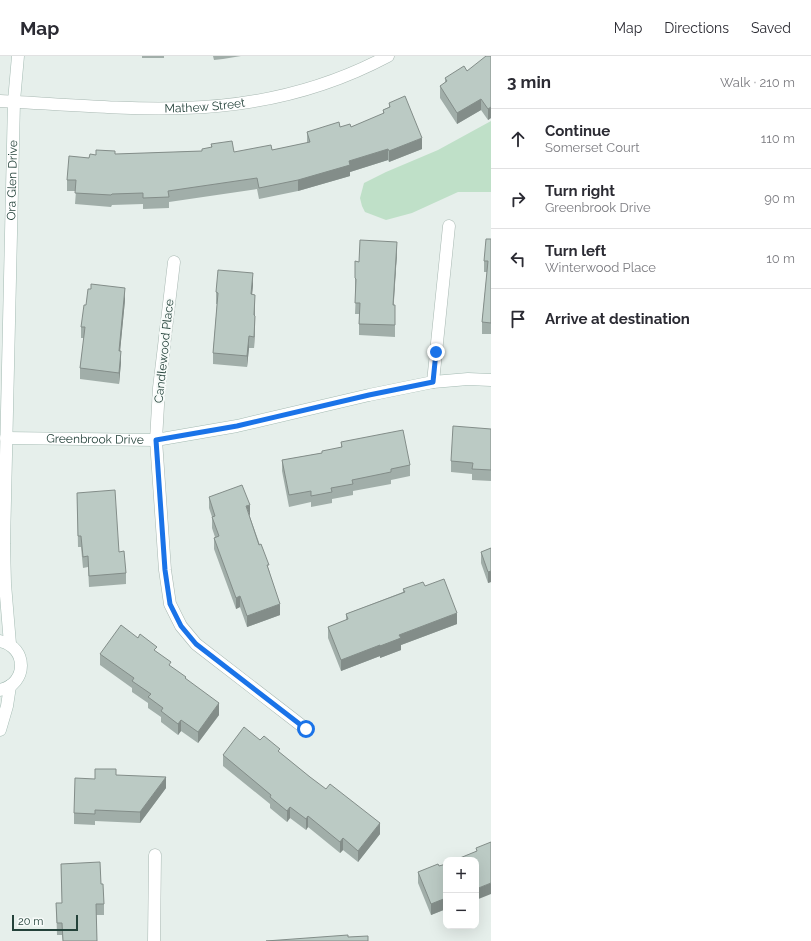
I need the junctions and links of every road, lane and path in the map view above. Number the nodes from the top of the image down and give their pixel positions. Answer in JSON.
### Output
{"nodes":[{"id":1,"x":18,"y":56,"type":"edge"},
{"id":2,"x":388,"y":56,"type":"edge"},
{"id":3,"x":0,"y":100,"type":"edge"},
{"id":4,"x":14,"y":101,"type":"junction"},
{"id":5,"x":449,"y":226,"type":"dead end"},
{"id":6,"x":174,"y":262,"type":"dead end"},
{"id":7,"x":491,"y":380,"type":"edge"},
{"id":8,"x":433,"y":382,"type":"junction"},
{"id":9,"x":3,"y":438,"type":"edge"},
{"id":10,"x":156,"y":440,"type":"junction"},
{"id":11,"x":4,"y":544,"type":"junction"},
{"id":12,"x":0,"y":564,"type":"edge"},
{"id":13,"x":5,"y":642,"type":"edge"},
{"id":14,"x":5,"y":688,"type":"edge"},
{"id":15,"x":306,"y":729,"type":"dead end"},
{"id":16,"x":0,"y":730,"type":"edge"},
{"id":17,"x":155,"y":855,"type":"dead end"},
{"id":18,"x":154,"y":941,"type":"edge"}],
"edges":[{"from":1,"to":4,"type":"street","name":"Ora Glen Drive"},
{"from":2,"to":4,"type":"street","name":"Mathew Street"},
{"from":3,"to":4,"type":"street","name":"Mathew Street"},
{"from":4,"to":9,"type":"street","name":"Ora Glen Drive"},
{"from":5,"to":8,"type":"street"},
{"from":6,"to":10,"type":"street","name":"Candlewood Place"},
{"from":7,"to":8,"type":"street","name":"Greenbrook Drive"},
{"from":8,"to":10,"type":"street","name":"Greenbrook Drive"},
{"from":9,"to":10,"type":"street","name":"Greenbrook Drive"},
{"from":9,"to":11,"type":"street","name":"Ora Glen Drive"},
{"from":10,"to":15,"type":"street","name":"Candlewood Place"},
{"from":11,"to":12,"type":"street","name":"Ora Glen Drive"},
{"from":11,"to":13,"type":"street","name":"Ora Glen Drive"},
{"from":13,"to":14,"type":"street"},
{"from":14,"to":16,"type":"street"},
{"from":17,"to":18,"type":"street"}]}
